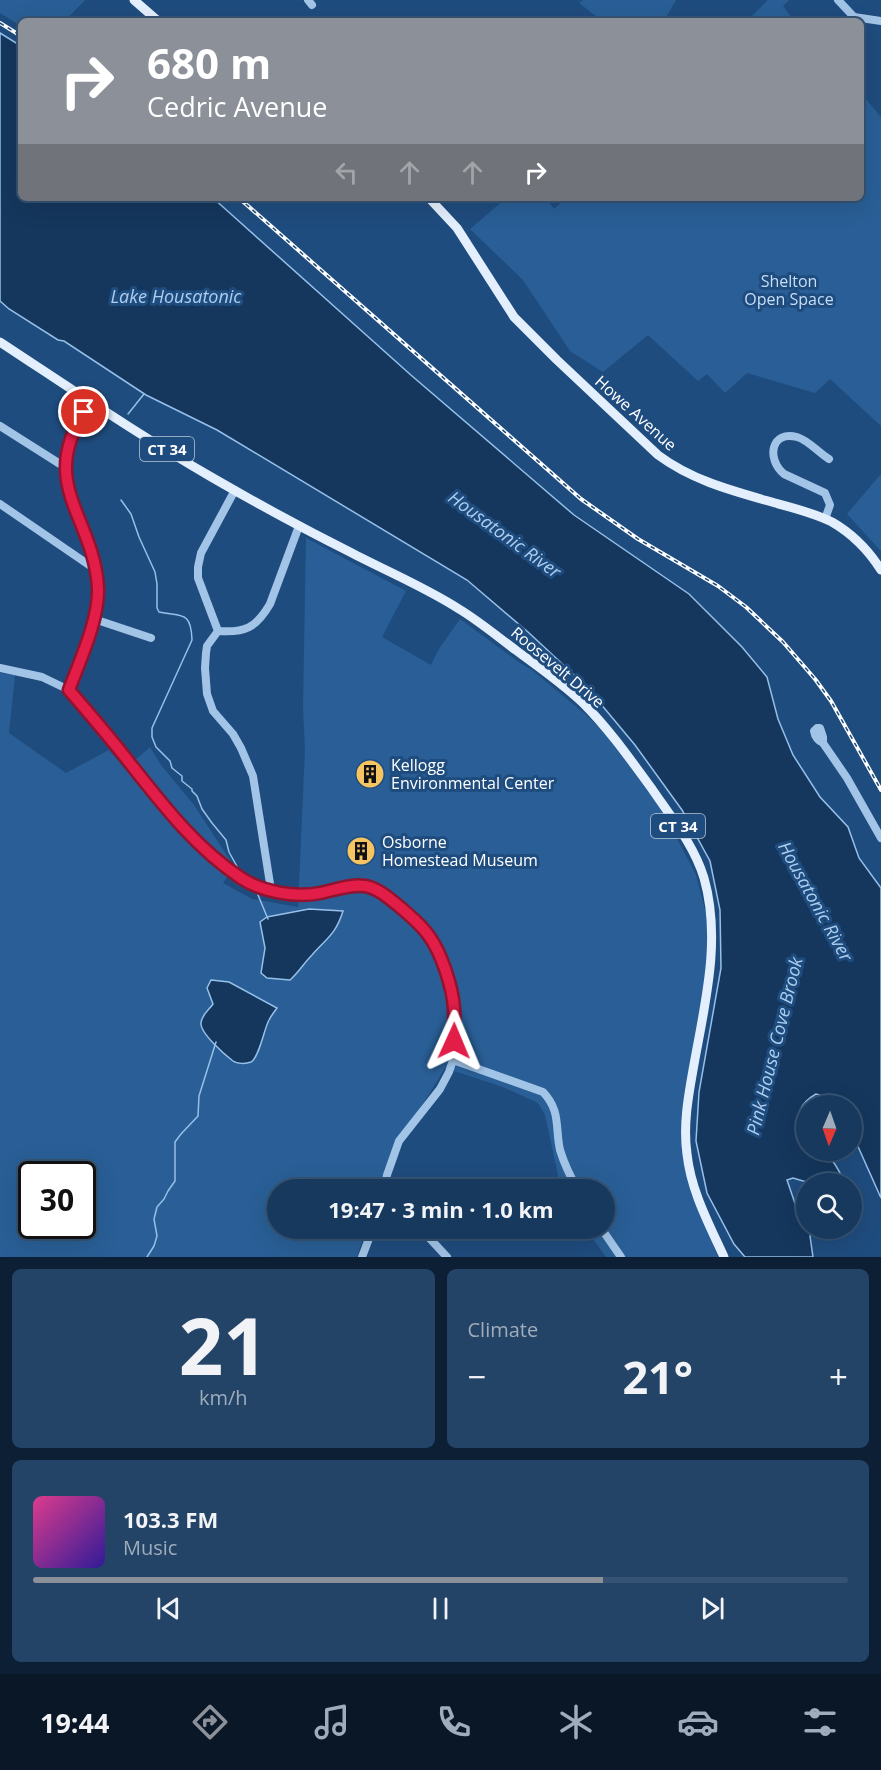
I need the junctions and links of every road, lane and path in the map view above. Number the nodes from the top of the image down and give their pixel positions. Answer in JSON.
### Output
{"nodes":[{"id":1,"x":134,"y":0,"type":"edge"},
{"id":2,"x":838,"y":0,"type":"edge"},
{"id":3,"x":155,"y":18,"type":"edge"},
{"id":4,"x":861,"y":18,"type":"edge"},
{"id":5,"x":864,"y":18,"type":"edge"},
{"id":6,"x":881,"y":21,"type":"edge"},
{"id":7,"x":432,"y":201,"type":"edge"},
{"id":8,"x":0,"y":342,"type":"edge"},
{"id":9,"x":91,"y":402,"type":"junction"},
{"id":10,"x":0,"y":426,"type":"edge"},
{"id":11,"x":829,"y":459,"type":"dead end"},
{"id":12,"x":64,"y":465,"type":"junction"},
{"id":13,"x":235,"y":490,"type":"junction"},
{"id":14,"x":0,"y":504,"type":"edge"},
{"id":15,"x":825,"y":519,"type":"junction"},
{"id":16,"x":299,"y":526,"type":"junction"},
{"id":17,"x":95,"y":566,"type":"junction"},
{"id":18,"x":881,"y":570,"type":"edge"},
{"id":19,"x":94,"y":619,"type":"junction"},
{"id":20,"x":218,"y":631,"type":"junction"},
{"id":21,"x":151,"y":638,"type":"dead end"},
{"id":22,"x":0,"y":668,"type":"edge"},
{"id":23,"x":69,"y":690,"type":"junction"},
{"id":24,"x":823,"y":743,"type":"dead end"},
{"id":25,"x":881,"y":838,"type":"edge"},
{"id":26,"x":271,"y":890,"type":"junction"},
{"id":27,"x":453,"y":1060,"type":"junction"},
{"id":28,"x":386,"y":1179,"type":"edge"},
{"id":29,"x":573,"y":1179,"type":"edge"},
{"id":30,"x":369,"y":1239,"type":"edge"},
{"id":31,"x":430,"y":1239,"type":"edge"},
{"id":32,"x":609,"y":1239,"type":"edge"},
{"id":33,"x":362,"y":1257,"type":"edge"},
{"id":34,"x":447,"y":1257,"type":"edge"},
{"id":35,"x":621,"y":1257,"type":"edge"},
{"id":36,"x":724,"y":1257,"type":"edge"}],
"edges":[{"from":1,"to":3,"type":"main road"},
{"from":2,"to":4,"type":"street"},
{"from":5,"to":6,"type":"street"},
{"from":7,"to":15,"type":"main road","name":"Howe Avenue"},
{"from":8,"to":9,"type":"main road","name":"Roosevelt Drive","number":"CT 34"},
{"from":9,"to":12,"type":"street"},
{"from":9,"to":13,"type":"main road","name":"Roosevelt Drive","number":"CT 34"},
{"from":10,"to":12,"type":"street"},
{"from":11,"to":15,"type":"street"},
{"from":12,"to":17,"type":"street"},
{"from":13,"to":16,"type":"main road","name":"Roosevelt Drive","number":"CT 34"},
{"from":13,"to":20,"type":"street"},
{"from":14,"to":17,"type":"street"},
{"from":15,"to":18,"type":"main road","name":"Howe Avenue"},
{"from":16,"to":20,"type":"street"},
{"from":16,"to":36,"type":"main road","name":"Roosevelt Drive","number":"CT 34"},
{"from":17,"to":19,"type":"street"},
{"from":19,"to":21,"type":"street"},
{"from":19,"to":23,"type":"street"},
{"from":20,"to":26,"type":"street"},
{"from":22,"to":23,"type":"street"},
{"from":23,"to":26,"type":"street"},
{"from":24,"to":25,"type":"street"},
{"from":26,"to":27,"type":"street"},
{"from":27,"to":28,"type":"street"},
{"from":27,"to":29,"type":"street"},
{"from":30,"to":33,"type":"street"},
{"from":31,"to":34,"type":"street"},
{"from":32,"to":35,"type":"street"}]}
